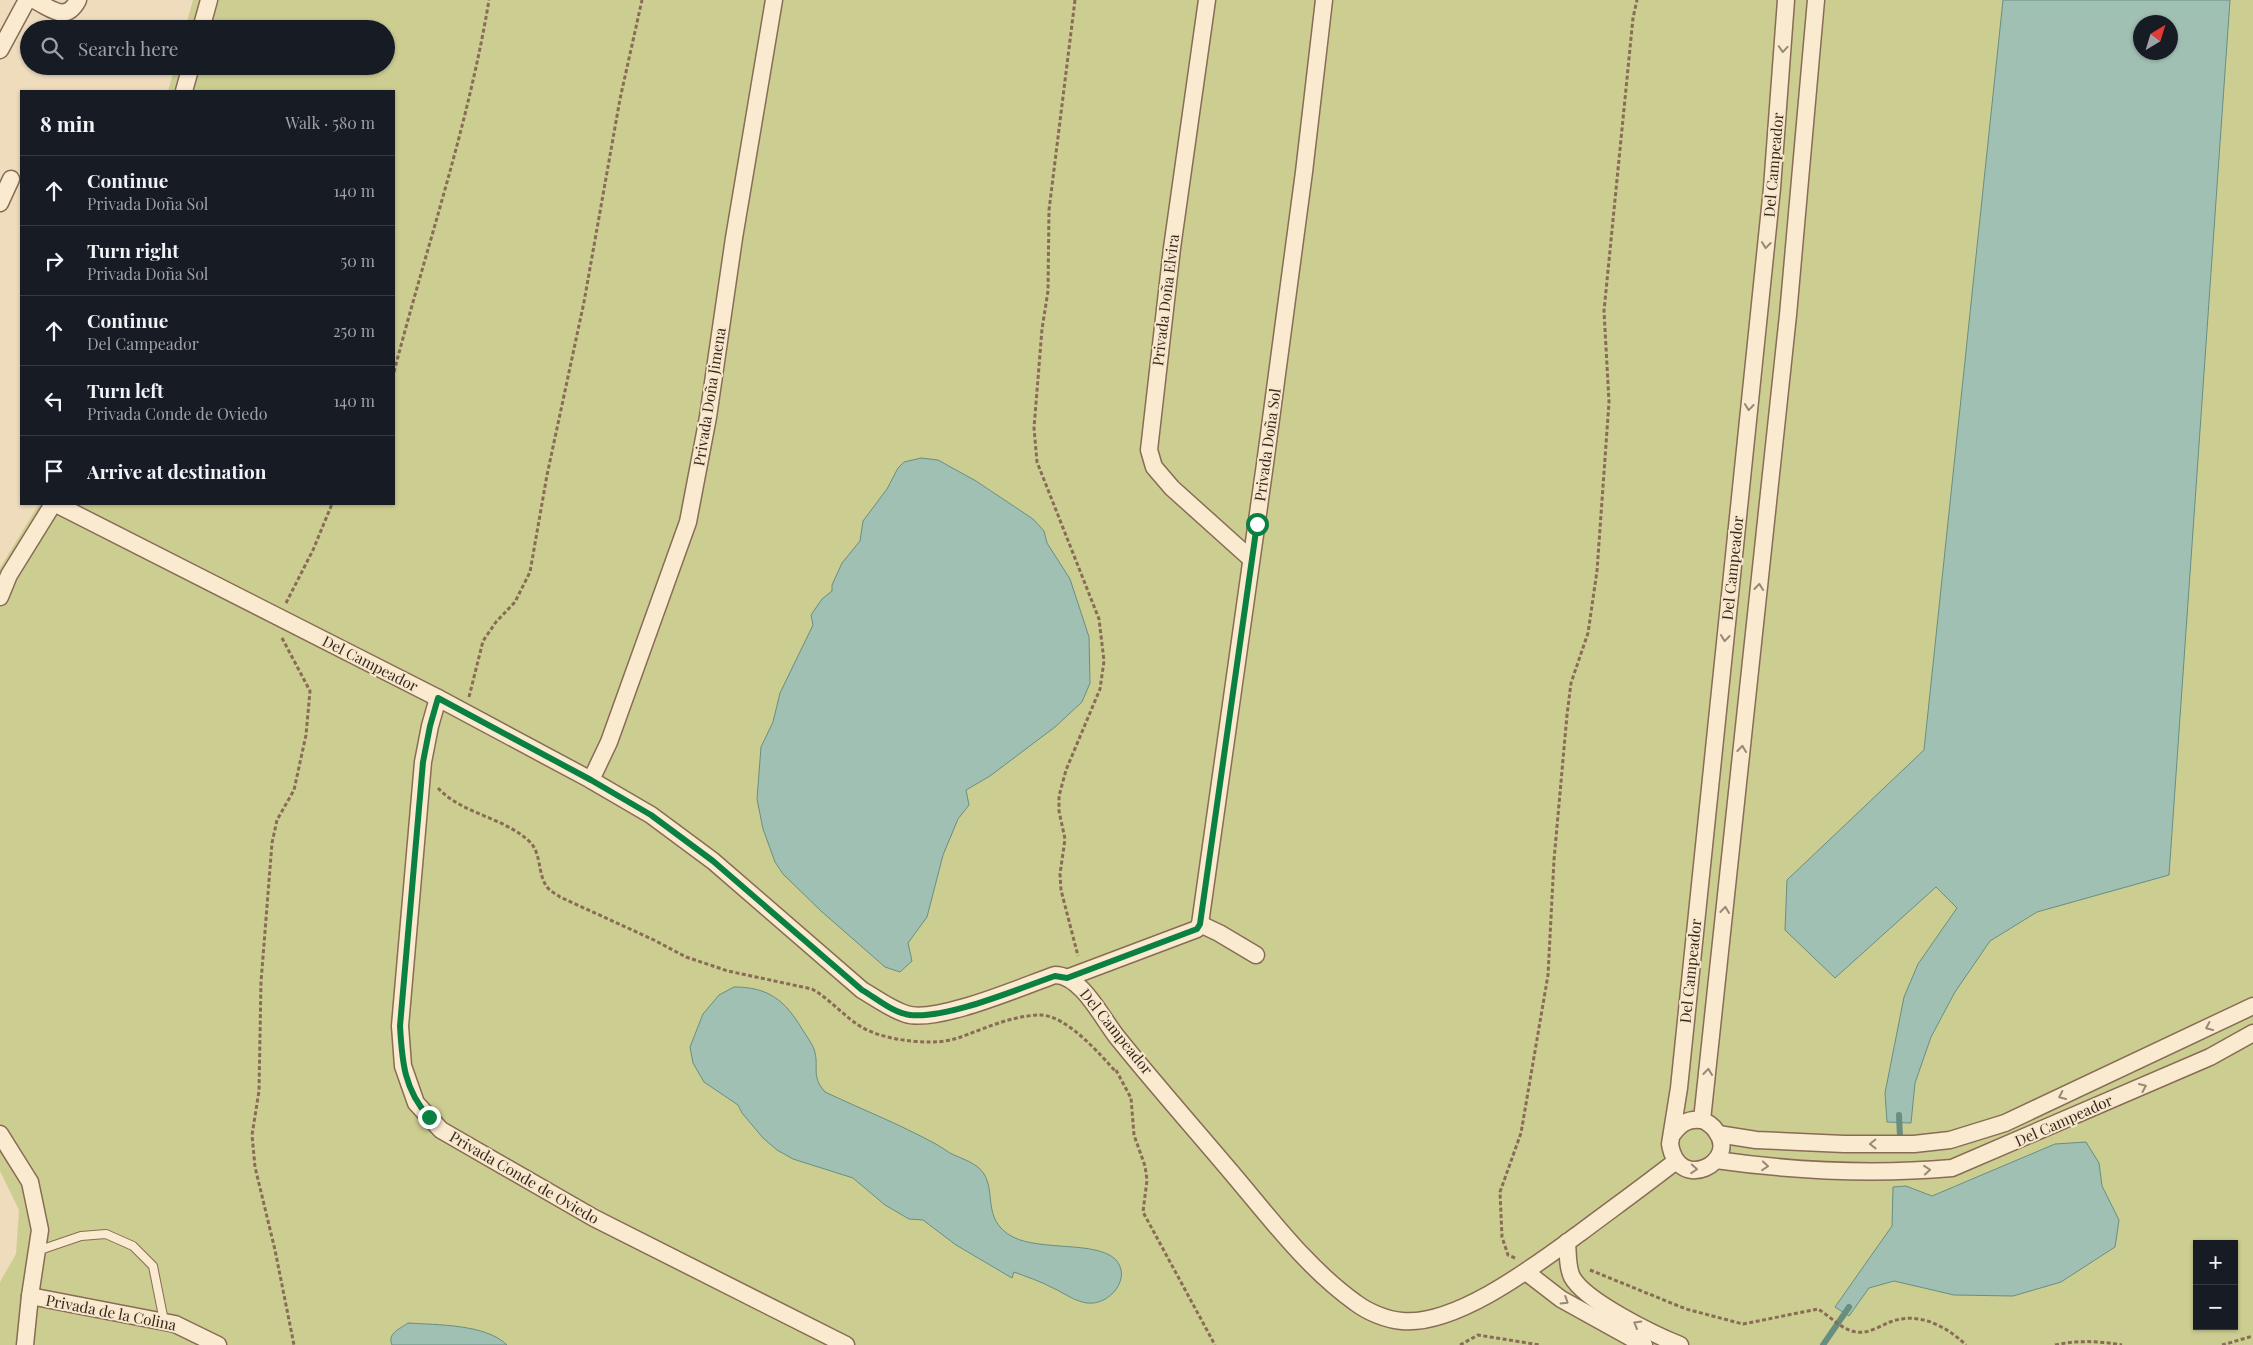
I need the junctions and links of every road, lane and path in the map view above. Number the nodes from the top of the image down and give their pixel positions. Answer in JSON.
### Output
{"nodes":[{"id":1,"x":27,"y":0,"type":"edge"},
{"id":2,"x":34,"y":0,"type":"edge"},
{"id":3,"x":78,"y":0,"type":"edge"},
{"id":4,"x":208,"y":0,"type":"edge"},
{"id":5,"x":489,"y":0,"type":"edge"},
{"id":6,"x":642,"y":0,"type":"edge"},
{"id":7,"x":774,"y":0,"type":"edge"},
{"id":8,"x":1075,"y":0,"type":"edge"},
{"id":9,"x":1207,"y":0,"type":"edge"},
{"id":10,"x":1324,"y":0,"type":"edge"},
{"id":11,"x":1637,"y":0,"type":"edge"},
{"id":12,"x":1786,"y":0,"type":"edge"},
{"id":13,"x":1816,"y":0,"type":"edge"},
{"id":14,"x":203,"y":20,"type":"edge"},
{"id":15,"x":0,"y":50,"type":"edge"},
{"id":16,"x":188,"y":75,"type":"edge"},
{"id":17,"x":184,"y":90,"type":"edge"},
{"id":18,"x":11,"y":179,"type":"dead end"},
{"id":19,"x":1772,"y":188,"type":"junction"},
{"id":20,"x":1800,"y":192,"type":"junction"},
{"id":21,"x":0,"y":203,"type":"edge"},
{"id":22,"x":395,"y":368,"type":"edge"},
{"id":23,"x":1741,"y":484,"type":"junction"},
{"id":24,"x":1770,"y":490,"type":"junction"},
{"id":25,"x":54,"y":505,"type":"edge"},
{"id":26,"x":57,"y":505,"type":"edge"},
{"id":27,"x":332,"y":505,"type":"edge"},
{"id":28,"x":1251,"y":559,"type":"junction"},
{"id":29,"x":0,"y":597,"type":"edge"},
{"id":30,"x":277,"y":617,"type":"junction"},
{"id":31,"x":438,"y":698,"type":"junction"},
{"id":32,"x":465,"y":713,"type":"junction"},
{"id":33,"x":591,"y":780,"type":"junction"},
{"id":34,"x":1710,"y":783,"type":"junction"},
{"id":35,"x":1738,"y":786,"type":"junction"},
{"id":36,"x":438,"y":788,"type":"dead end"},
{"id":37,"x":1200,"y":924,"type":"junction"},
{"id":38,"x":1256,"y":955,"type":"dead end"},
{"id":39,"x":1084,"y":972,"type":"junction"},
{"id":40,"x":1067,"y":978,"type":"junction"},
{"id":41,"x":2253,"y":1006,"type":"edge"},
{"id":42,"x":2253,"y":1033,"type":"edge"},
{"id":43,"x":1118,"y":1038,"type":"junction"},
{"id":44,"x":1116,"y":1072,"type":"junction"},
{"id":45,"x":1702,"y":1120,"type":"junction"},
{"id":46,"x":0,"y":1134,"type":"edge"},
{"id":47,"x":1718,"y":1134,"type":"junction"},
{"id":48,"x":1672,"y":1135,"type":"junction"},
{"id":49,"x":1716,"y":1160,"type":"junction"},
{"id":50,"x":1676,"y":1161,"type":"junction"},
{"id":51,"x":1567,"y":1242,"type":"junction"},
{"id":52,"x":37,"y":1251,"type":"junction"},
{"id":53,"x":1541,"y":1261,"type":"junction"},
{"id":54,"x":1569,"y":1265,"type":"junction"},
{"id":55,"x":1526,"y":1272,"type":"junction"},
{"id":56,"x":30,"y":1296,"type":"junction"},
{"id":57,"x":164,"y":1321,"type":"junction"},
{"id":58,"x":2253,"y":1336,"type":"edge"},
{"id":59,"x":25,"y":1345,"type":"edge"},
{"id":60,"x":218,"y":1345,"type":"edge"},
{"id":61,"x":294,"y":1345,"type":"edge"},
{"id":62,"x":846,"y":1345,"type":"edge"},
{"id":63,"x":1215,"y":1345,"type":"edge"},
{"id":64,"x":1460,"y":1345,"type":"edge"},
{"id":65,"x":1540,"y":1345,"type":"edge"},
{"id":66,"x":1644,"y":1345,"type":"edge"},
{"id":67,"x":1680,"y":1345,"type":"edge"},
{"id":68,"x":1966,"y":1345,"type":"edge"},
{"id":69,"x":2055,"y":1345,"type":"edge"},
{"id":70,"x":2122,"y":1345,"type":"edge"},
{"id":71,"x":2222,"y":1345,"type":"edge"}],
"edges":[{"from":1,"to":15,"type":"street"},
{"from":2,"to":3,"type":"street"},
{"from":4,"to":14,"type":"street"},
{"from":5,"to":22,"type":"path"},
{"from":6,"to":32,"type":"path"},
{"from":7,"to":33,"type":"street","name":"Privada Doña Jimena"},
{"from":8,"to":39,"type":"path"},
{"from":9,"to":28,"type":"street","name":"Privada Doña Elvira"},
{"from":10,"to":28,"type":"street","name":"Privada Doña Sol"},
{"from":11,"to":53,"type":"path"},
{"from":12,"to":19,"type":"street","name":"Del Campeador","one_way":true},
{"from":13,"to":20,"type":"street","name":"Del Campeador"},
{"from":16,"to":17,"type":"street"},
{"from":18,"to":21,"type":"street"},
{"from":19,"to":20,"type":"street"},
{"from":19,"to":23,"type":"street","name":"Del Campeador","one_way":true},
{"from":20,"to":24,"type":"street","name":"Del Campeador"},
{"from":23,"to":24,"type":"street"},
{"from":23,"to":34,"type":"street","name":"Del Campeador","one_way":true},
{"from":35,"to":24,"type":"street","name":"Del Campeador","one_way":true},
{"from":25,"to":29,"type":"street"},
{"from":26,"to":30,"type":"street","name":"Del Campeador"},
{"from":27,"to":30,"type":"path"},
{"from":28,"to":37,"type":"street","name":"Privada Doña Sol"},
{"from":30,"to":31,"type":"street","name":"Del Campeador"},
{"from":30,"to":61,"type":"path"},
{"from":31,"to":32,"type":"street","name":"Del Campeador"},
{"from":31,"to":62,"type":"street","name":"Privada Conde de Oviedo"},
{"from":32,"to":33,"type":"street","name":"Del Campeador"},
{"from":33,"to":40,"type":"street","name":"Del Campeador"},
{"from":34,"to":35,"type":"street"},
{"from":34,"to":48,"type":"street","name":"Del Campeador"},
{"from":45,"to":35,"type":"street","name":"Del Campeador","one_way":true},
{"from":36,"to":44,"type":"path"},
{"from":37,"to":38,"type":"street"},
{"from":37,"to":39,"type":"street"},
{"from":39,"to":40,"type":"street"},
{"from":40,"to":43,"type":"street","name":"Del Campeador"},
{"from":41,"to":47,"type":"street","name":"Del Campeador","one_way":true},
{"from":49,"to":42,"type":"street","name":"Del Campeador","one_way":true},
{"from":43,"to":44,"type":"path"},
{"from":43,"to":55,"type":"street","name":"Del Campeador"},
{"from":44,"to":63,"type":"path"},
{"from":45,"to":47,"type":"street"},
{"from":45,"to":48,"type":"street"},
{"from":46,"to":52,"type":"street","name":"Privada de la Colina"},
{"from":47,"to":49,"type":"street"},
{"from":48,"to":50,"type":"street","name":"Del Campeador"},
{"from":50,"to":49,"type":"street","one_way":true},
{"from":50,"to":51,"type":"street","name":"Del Campeador"},
{"from":51,"to":53,"type":"street","name":"Del Campeador"},
{"from":51,"to":54,"type":"street"},
{"from":52,"to":56,"type":"street","name":"Privada de la Colina"},
{"from":52,"to":57,"type":"lane"},
{"from":53,"to":55,"type":"street","name":"Del Campeador"},
{"from":67,"to":54,"type":"street","one_way":true},
{"from":54,"to":68,"type":"path"},
{"from":55,"to":66,"type":"street","one_way":true},
{"from":56,"to":57,"type":"street","name":"Privada de la Colina"},
{"from":56,"to":59,"type":"street","name":"Privada de la Colina"},
{"from":57,"to":60,"type":"street","name":"Privada de la Colina"},
{"from":58,"to":71,"type":"path"},
{"from":64,"to":65,"type":"path"},
{"from":69,"to":70,"type":"path"}]}
